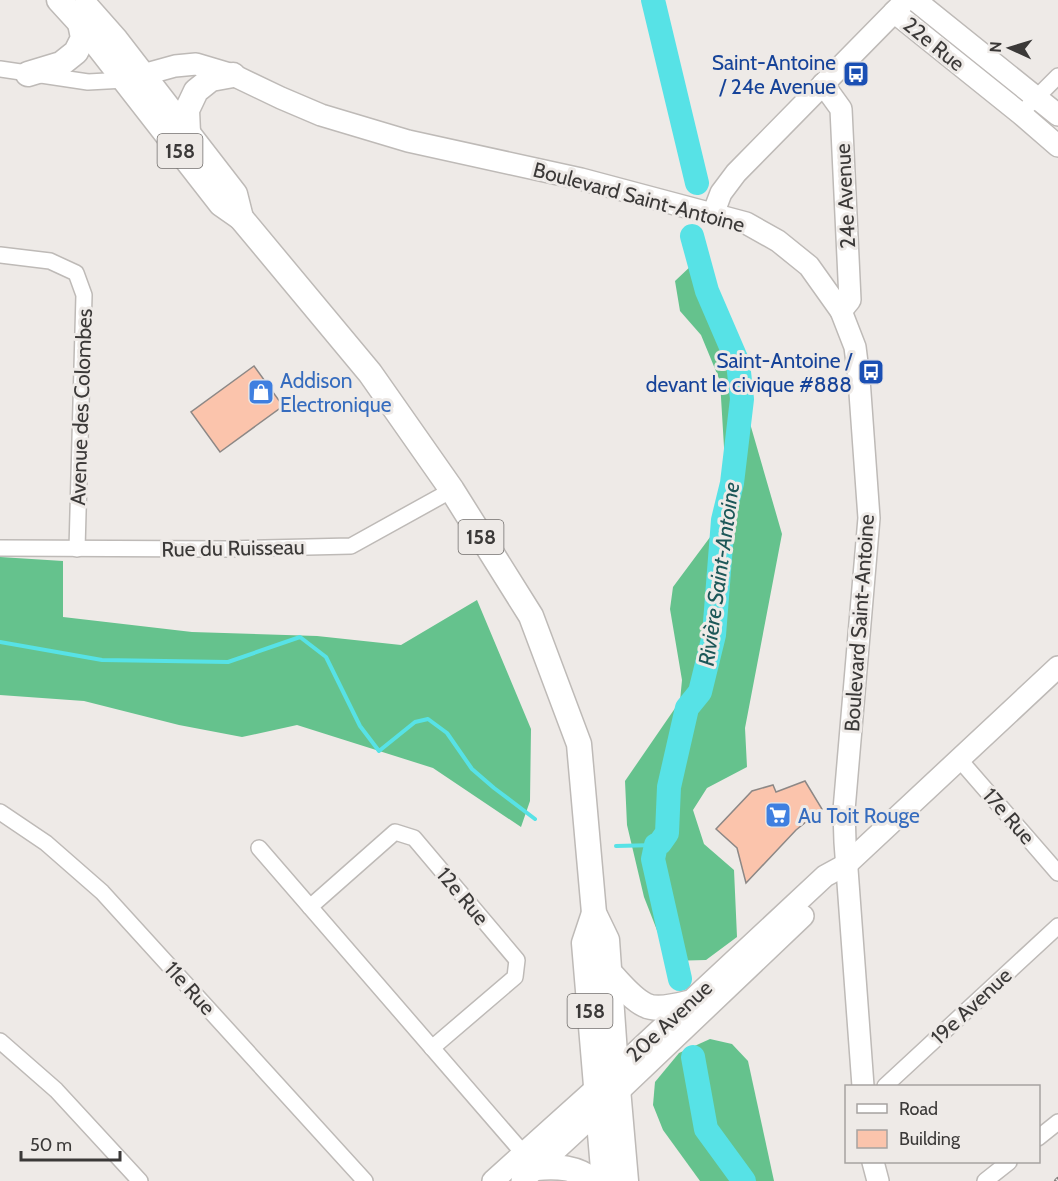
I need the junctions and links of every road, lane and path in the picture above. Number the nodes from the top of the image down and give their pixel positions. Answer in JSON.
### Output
{"nodes":[{"id":1,"x":59,"y":0,"type":"edge"},
{"id":2,"x":915,"y":0,"type":"edge"},
{"id":3,"x":900,"y":6,"type":"edge"},
{"id":4,"x":80,"y":11,"type":"edge"},
{"id":5,"x":0,"y":69,"type":"edge"},
{"id":6,"x":27,"y":74,"type":"junction"},
{"id":7,"x":233,"y":75,"type":"junction"},
{"id":8,"x":1058,"y":76,"type":"edge"},
{"id":9,"x":134,"y":77,"type":"junction"},
{"id":10,"x":822,"y":84,"type":"junction"},
{"id":11,"x":1036,"y":96,"type":"junction"},
{"id":12,"x":1022,"y":114,"type":"junction"},
{"id":13,"x":1058,"y":115,"type":"edge"},
{"id":14,"x":188,"y":134,"type":"junction"},
{"id":15,"x":1058,"y":146,"type":"edge"},
{"id":16,"x":713,"y":214,"type":"junction"},
{"id":17,"x":241,"y":218,"type":"junction"},
{"id":18,"x":0,"y":255,"type":"edge"},
{"id":19,"x":842,"y":311,"type":"junction"},
{"id":20,"x":452,"y":490,"type":"junction"},
{"id":21,"x":0,"y":548,"type":"edge"},
{"id":22,"x":77,"y":549,"type":"junction"},
{"id":23,"x":1058,"y":667,"type":"edge"},
{"id":24,"x":959,"y":759,"type":"junction"},
{"id":25,"x":0,"y":812,"type":"edge"},
{"id":26,"x":259,"y":848,"type":"dead end"},
{"id":27,"x":847,"y":864,"type":"junction"},
{"id":28,"x":1058,"y":873,"type":"edge"},
{"id":29,"x":310,"y":907,"type":"junction"},
{"id":30,"x":594,"y":913,"type":"junction"},
{"id":31,"x":1058,"y":926,"type":"edge"},
{"id":32,"x":609,"y":972,"type":"junction"},
{"id":33,"x":688,"y":1003,"type":"junction"},
{"id":34,"x":0,"y":1041,"type":"edge"},
{"id":35,"x":432,"y":1048,"type":"junction"},
{"id":36,"x":863,"y":1085,"type":"edge"},
{"id":37,"x":886,"y":1085,"type":"edge"},
{"id":38,"x":608,"y":1089,"type":"junction"},
{"id":39,"x":1058,"y":1122,"type":"edge"},
{"id":40,"x":1040,"y":1136,"type":"edge"},
{"id":41,"x":874,"y":1163,"type":"edge"},
{"id":42,"x":1007,"y":1163,"type":"edge"},
{"id":43,"x":527,"y":1167,"type":"edge"},
{"id":44,"x":140,"y":1181,"type":"edge"},
{"id":45,"x":365,"y":1181,"type":"edge"},
{"id":46,"x":493,"y":1181,"type":"edge"},
{"id":47,"x":594,"y":1181,"type":"edge"},
{"id":48,"x":604,"y":1181,"type":"edge"},
{"id":49,"x":626,"y":1181,"type":"edge"},
{"id":50,"x":878,"y":1181,"type":"edge"},
{"id":51,"x":985,"y":1181,"type":"edge"}],
"edges":[{"from":1,"to":4,"type":"main road","number":"158"},
{"from":2,"to":11,"type":"street","name":"22e Rue"},
{"from":3,"to":10,"type":"street"},
{"from":3,"to":12,"type":"street","name":"22e Rue"},
{"from":4,"to":6,"type":"main road"},
{"from":4,"to":9,"type":"main road","number":"158"},
{"from":4,"to":9,"type":"main road","number":"158"},
{"from":5,"to":6,"type":"street"},
{"from":6,"to":9,"type":"street"},
{"from":7,"to":9,"type":"street","name":"Boulevard Saint-Antoine"},
{"from":7,"to":14,"type":"main road"},
{"from":7,"to":16,"type":"street","name":"Boulevard Saint-Antoine"},
{"from":8,"to":11,"type":"street"},
{"from":9,"to":14,"type":"main road","number":"158"},
{"from":9,"to":17,"type":"main road","number":"158"},
{"from":10,"to":16,"type":"street"},
{"from":10,"to":19,"type":"street","name":"24e Avenue"},
{"from":11,"to":12,"type":"street"},
{"from":11,"to":13,"type":"street","name":"22e Rue"},
{"from":12,"to":15,"type":"street","name":"22e Rue"},
{"from":14,"to":17,"type":"main road","number":"158"},
{"from":16,"to":19,"type":"street","name":"Boulevard Saint-Antoine"},
{"from":17,"to":20,"type":"main road","number":"158"},
{"from":18,"to":22,"type":"street","name":"Avenue des Colombes"},
{"from":19,"to":27,"type":"street","name":"Boulevard Saint-Antoine"},
{"from":20,"to":22,"type":"street","name":"Rue du Ruisseau"},
{"from":20,"to":30,"type":"main road","number":"158"},
{"from":21,"to":22,"type":"street","name":"Rue du Ruisseau"},
{"from":23,"to":24,"type":"street","name":"20e Avenue"},
{"from":24,"to":27,"type":"street","name":"20e Avenue"},
{"from":24,"to":28,"type":"street","name":"17e Rue"},
{"from":25,"to":45,"type":"street","name":"11e Rue"},
{"from":26,"to":29,"type":"street"},
{"from":27,"to":33,"type":"street","name":"20e Avenue"},
{"from":27,"to":36,"type":"street","name":"Boulevard Saint-Antoine"},
{"from":27,"to":38,"type":"street","name":"20e Avenue"},
{"from":29,"to":35,"type":"street"},
{"from":29,"to":35,"type":"street","name":"12e Rue"},
{"from":30,"to":32,"type":"main road","number":"158"},
{"from":30,"to":38,"type":"main road","number":"158"},
{"from":31,"to":37,"type":"street","name":"19e Avenue"},
{"from":32,"to":33,"type":"main road"},
{"from":32,"to":38,"type":"main road","number":"158"},
{"from":33,"to":38,"type":"street","name":"20e Avenue"},
{"from":34,"to":44,"type":"street"},
{"from":35,"to":43,"type":"street"},
{"from":38,"to":43,"type":"street","name":"20e Avenue"},
{"from":38,"to":48,"type":"main road","number":"158"},
{"from":38,"to":49,"type":"main road","number":"158"},
{"from":39,"to":40,"type":"street"},
{"from":41,"to":50,"type":"street"},
{"from":42,"to":51,"type":"street"},
{"from":43,"to":46,"type":"street","name":"20e Avenue"},
{"from":43,"to":47,"type":"main road"}]}
